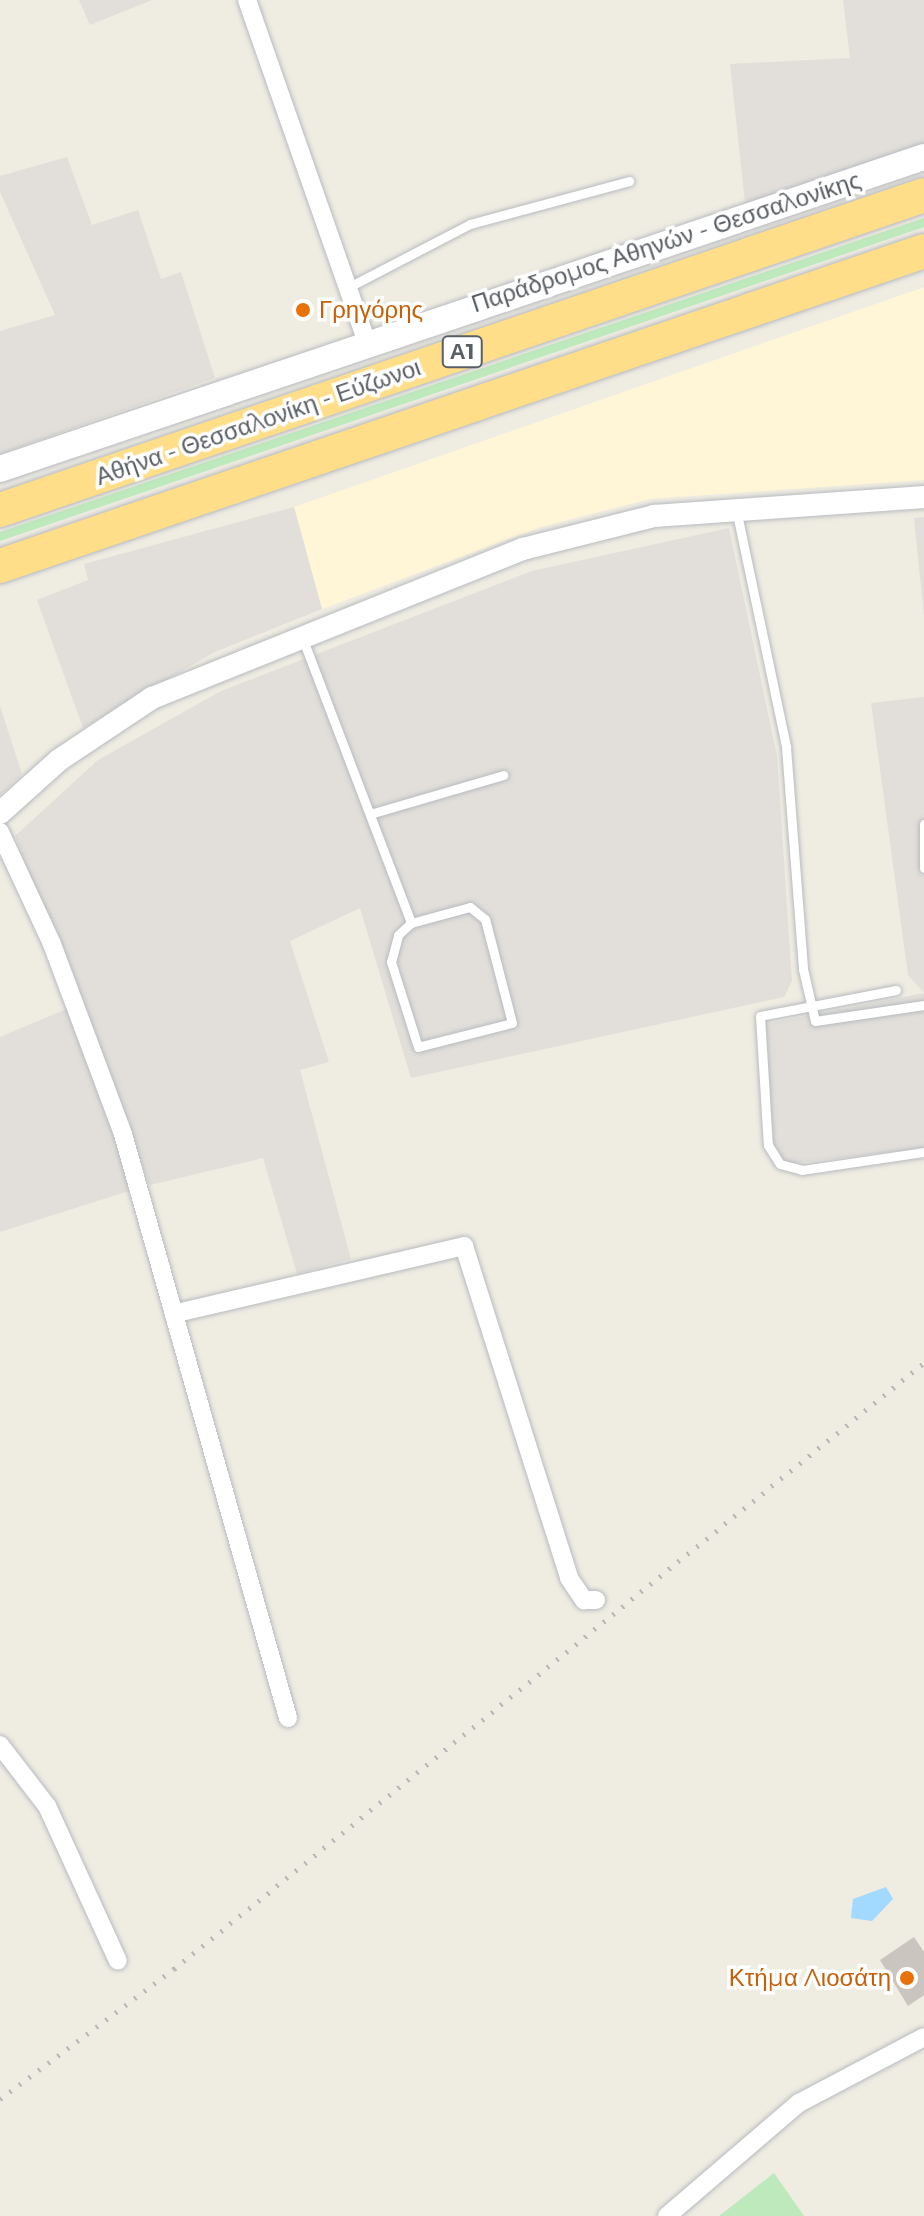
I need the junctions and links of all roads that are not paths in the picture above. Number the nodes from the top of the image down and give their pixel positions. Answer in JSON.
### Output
{"nodes":[{"id":1,"x":247,"y":0,"type":"edge"},
{"id":2,"x":924,"y":157,"type":"edge"},
{"id":3,"x":629,"y":181,"type":"dead end"},
{"id":4,"x":924,"y":195,"type":"edge"},
{"id":5,"x":924,"y":251,"type":"edge"},
{"id":6,"x":349,"y":287,"type":"junction"},
{"id":7,"x":367,"y":342,"type":"junction"},
{"id":8,"x":0,"y":469,"type":"edge"},
{"id":9,"x":924,"y":497,"type":"edge"},
{"id":10,"x":736,"y":507,"type":"junction"},
{"id":11,"x":0,"y":510,"type":"edge"},
{"id":12,"x":0,"y":566,"type":"edge"},
{"id":13,"x":301,"y":634,"type":"junction"},
{"id":14,"x":503,"y":775,"type":"dead end"},
{"id":15,"x":0,"y":813,"type":"edge"},
{"id":16,"x":370,"y":814,"type":"junction"},
{"id":17,"x":924,"y":824,"type":"edge"},
{"id":18,"x":0,"y":832,"type":"edge"},
{"id":19,"x":924,"y":868,"type":"edge"},
{"id":20,"x":411,"y":923,"type":"junction"},
{"id":21,"x":896,"y":990,"type":"dead end"},
{"id":22,"x":812,"y":1004,"type":"junction"},
{"id":23,"x":924,"y":1005,"type":"edge"},
{"id":24,"x":924,"y":1152,"type":"edge"},
{"id":25,"x":177,"y":1313,"type":"junction"},
{"id":26,"x":596,"y":1600,"type":"dead end"},
{"id":27,"x":288,"y":1718,"type":"dead end"},
{"id":28,"x":0,"y":1745,"type":"edge"},
{"id":29,"x":118,"y":1961,"type":"dead end"},
{"id":30,"x":924,"y":2037,"type":"edge"},
{"id":31,"x":667,"y":2216,"type":"edge"}],
"edges":[{"from":1,"to":6,"type":"street"},
{"from":2,"to":7,"type":"main road","name":"Παράδρομος Αθηνών - Θεσσαλονίκης"},
{"from":3,"to":6,"type":"lane"},
{"from":4,"to":11,"type":"highway","name":"Αθήνα - Θεσσαλονίκη - Εύζωνοι","number":"Α1"},
{"from":5,"to":12,"type":"highway","number":"Α1"},
{"from":6,"to":7,"type":"street"},
{"from":7,"to":8,"type":"main road","name":"Παράδρομος Αθηνών - Θεσσαλονίκης"},
{"from":9,"to":10,"type":"street"},
{"from":10,"to":13,"type":"street"},
{"from":10,"to":22,"type":"lane"},
{"from":13,"to":15,"type":"street"},
{"from":13,"to":16,"type":"lane"},
{"from":14,"to":16,"type":"lane"},
{"from":16,"to":20,"type":"lane"},
{"from":17,"to":19,"type":"lane"},
{"from":18,"to":25,"type":"street"},
{"from":20,"to":20,"type":"lane"},
{"from":21,"to":22,"type":"lane"},
{"from":22,"to":23,"type":"lane"},
{"from":22,"to":24,"type":"lane"},
{"from":25,"to":26,"type":"street"},
{"from":25,"to":27,"type":"street"},
{"from":28,"to":29,"type":"street"},
{"from":30,"to":31,"type":"street"}]}
